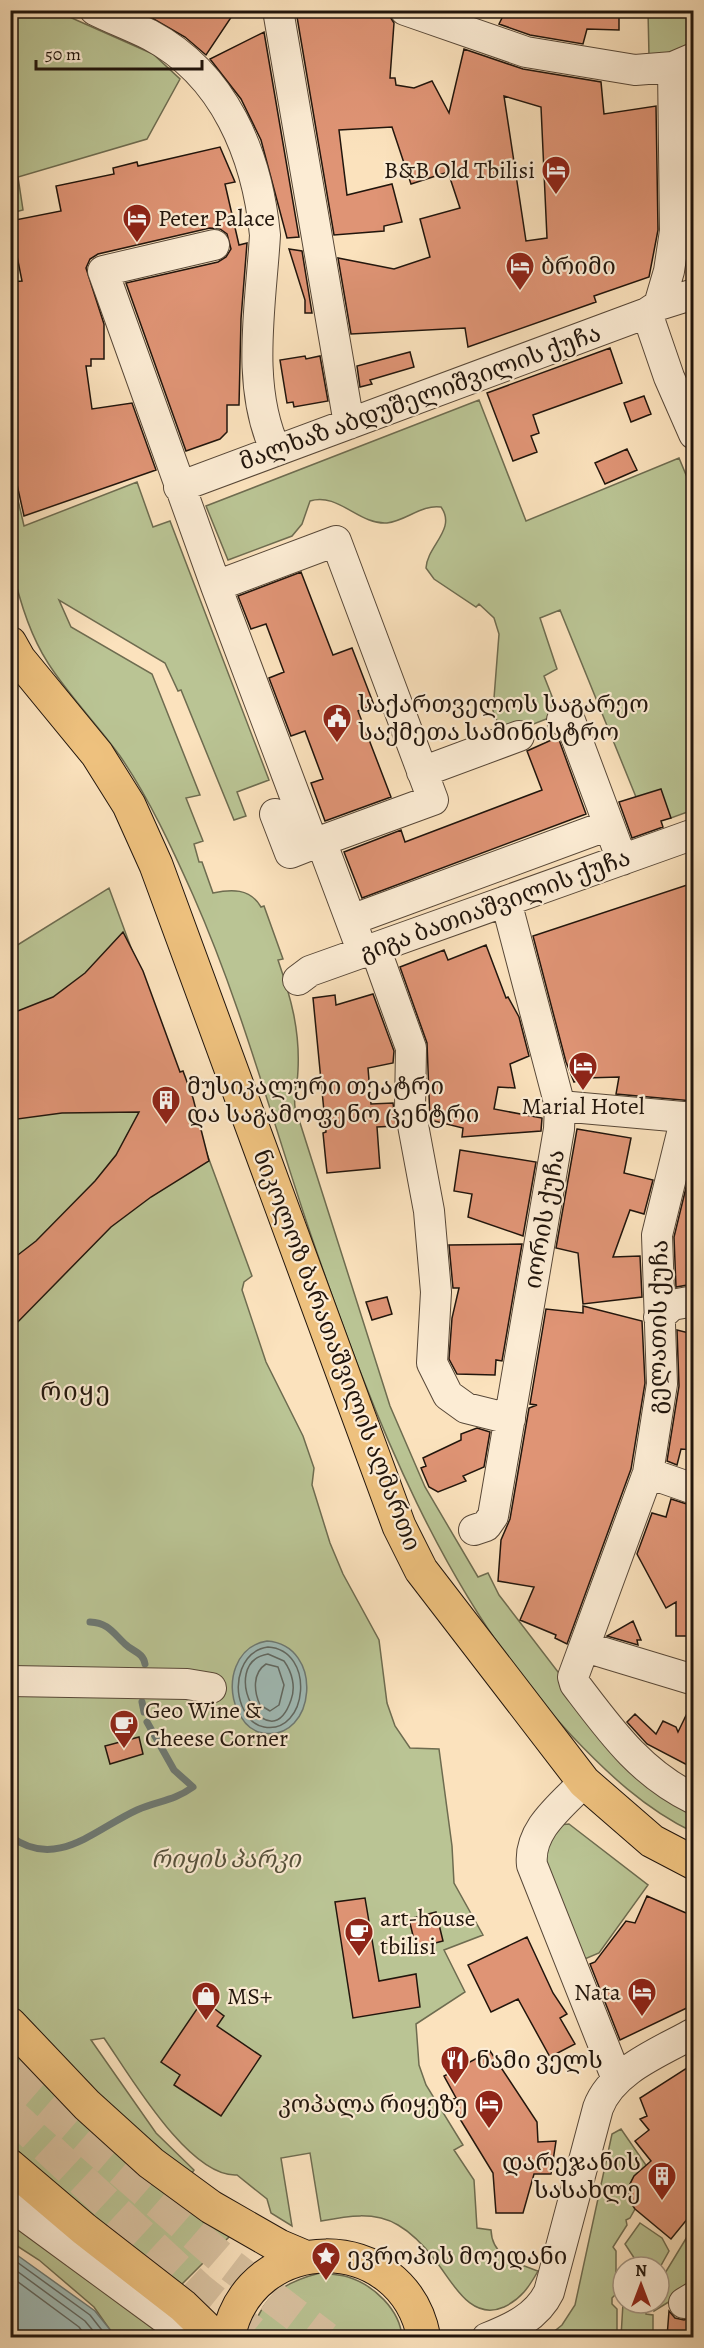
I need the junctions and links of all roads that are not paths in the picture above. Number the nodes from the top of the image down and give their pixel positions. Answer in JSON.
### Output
{"nodes":[{"id":1,"x":95,"y":10,"type":"edge"},
{"id":2,"x":278,"y":10,"type":"edge"},
{"id":3,"x":418,"y":12,"type":"edge"},
{"id":4,"x":683,"y":63,"type":"edge"},
{"id":5,"x":214,"y":245,"type":"dead end"},
{"id":6,"x":693,"y":294,"type":"edge"},
{"id":7,"x":653,"y":309,"type":"junction"},
{"id":8,"x":349,"y":424,"type":"junction"},
{"id":9,"x":693,"y":434,"type":"edge"},
{"id":10,"x":276,"y":451,"type":"junction"},
{"id":11,"x":179,"y":487,"type":"junction"},
{"id":12,"x":216,"y":586,"type":"junction"},
{"id":13,"x":10,"y":643,"type":"edge"},
{"id":14,"x":570,"y":715,"type":"dead end"},
{"id":15,"x":519,"y":736,"type":"dead end"},
{"id":16,"x":422,"y":772,"type":"junction"},
{"id":17,"x":609,"y":825,"type":"junction"},
{"id":18,"x":693,"y":834,"type":"edge"},
{"id":19,"x":317,"y":843,"type":"junction"},
{"id":20,"x":622,"y":860,"type":"junction"},
{"id":21,"x":506,"y":902,"type":"junction"},
{"id":22,"x":351,"y":920,"type":"junction"},
{"id":23,"x":369,"y":950,"type":"junction"},
{"id":24,"x":298,"y":980,"type":"dead end"},
{"id":25,"x":560,"y":1106,"type":"junction"},
{"id":26,"x":690,"y":1118,"type":"edge"},
{"id":27,"x":693,"y":1301,"type":"edge"},
{"id":28,"x":659,"y":1317,"type":"junction"},
{"id":29,"x":510,"y":1419,"type":"junction"},
{"id":30,"x":648,"y":1473,"type":"junction"},
{"id":31,"x":693,"y":1489,"type":"edge"},
{"id":32,"x":474,"y":1530,"type":"dead end"},
{"id":33,"x":580,"y":1658,"type":"junction"},
{"id":34,"x":693,"y":1680,"type":"edge"},
{"id":35,"x":10,"y":1681,"type":"edge"},
{"id":36,"x":210,"y":1688,"type":"dead end"},
{"id":37,"x":584,"y":1782,"type":"junction"},
{"id":38,"x":693,"y":1799,"type":"edge"},
{"id":39,"x":693,"y":1863,"type":"edge"},
{"id":40,"x":10,"y":2024,"type":"edge"},
{"id":41,"x":693,"y":2033,"type":"edge"},
{"id":42,"x":617,"y":2079,"type":"junction"},
{"id":43,"x":10,"y":2166,"type":"edge"},
{"id":44,"x":10,"y":2205,"type":"edge"},
{"id":45,"x":305,"y":2257,"type":"junction"},
{"id":46,"x":176,"y":2326,"type":"dead end"},
{"id":47,"x":216,"y":2337,"type":"edge"},
{"id":48,"x":228,"y":2337,"type":"edge"},
{"id":49,"x":424,"y":2337,"type":"edge"},
{"id":50,"x":488,"y":2337,"type":"edge"}],
"edges":[{"from":1,"to":10,"type":"street"},
{"from":2,"to":8,"type":"street"},
{"from":3,"to":4,"type":"street"},
{"from":4,"to":7,"type":"street"},
{"from":5,"to":11,"type":"street"},
{"from":6,"to":7,"type":"street","name":"მალხაზ აბდუშელიშვილის ქუჩა"},
{"from":7,"to":8,"type":"street","name":"მალხაზ აბდუშელიშვილის ქუჩა"},
{"from":7,"to":9,"type":"street"},
{"from":8,"to":10,"type":"street","name":"მალხაზ აბდუშელიშვილის ქუჩა"},
{"from":10,"to":11,"type":"street","name":"მალხაზ აბდუშელიშვილის ქუჩა"},
{"from":11,"to":12,"type":"street"},
{"from":12,"to":16,"type":"street"},
{"from":12,"to":19,"type":"street"},
{"from":13,"to":37,"type":"main road","name":"ნიკოლოზ ბარათაშვილის აღმართი"},
{"from":14,"to":17,"type":"street"},
{"from":15,"to":16,"type":"street"},
{"from":16,"to":19,"type":"street"},
{"from":17,"to":20,"type":"street"},
{"from":17,"to":22,"type":"street"},
{"from":18,"to":20,"type":"street","name":"გიგა ბათიაშვილის ქუჩა"},
{"from":19,"to":22,"type":"street"},
{"from":20,"to":21,"type":"street","name":"გიგა ბათიაშვილის ქუჩა"},
{"from":21,"to":23,"type":"street","name":"გიგა ბათიაშვილის ქუჩა"},
{"from":21,"to":25,"type":"street","name":"იორის ქუჩა"},
{"from":22,"to":23,"type":"street"},
{"from":23,"to":24,"type":"street","name":"გიგა ბათიაშვილის ქუჩა"},
{"from":23,"to":29,"type":"street"},
{"from":25,"to":26,"type":"street"},
{"from":25,"to":29,"type":"street","name":"იორის ქუჩა"},
{"from":26,"to":28,"type":"street","name":"გელათის ქუჩა"},
{"from":27,"to":28,"type":"street"},
{"from":28,"to":30,"type":"street","name":"გელათის ქუჩა"},
{"from":29,"to":32,"type":"street","name":"იორის ქუჩა"},
{"from":30,"to":31,"type":"street"},
{"from":30,"to":33,"type":"street","name":"გელათის ქუჩა"},
{"from":33,"to":34,"type":"street"},
{"from":33,"to":38,"type":"street"},
{"from":35,"to":36,"type":"street"},
{"from":37,"to":39,"type":"main road","name":"ნიკოლოზ ბარათაშვილის აღმართი"},
{"from":37,"to":42,"type":"street"},
{"from":40,"to":45,"type":"main road"},
{"from":41,"to":42,"type":"street"},
{"from":42,"to":50,"type":"street"},
{"from":43,"to":47,"type":"main road"},
{"from":44,"to":46,"type":"street"},
{"from":45,"to":48,"type":"main road"},
{"from":45,"to":49,"type":"main road"}]}
